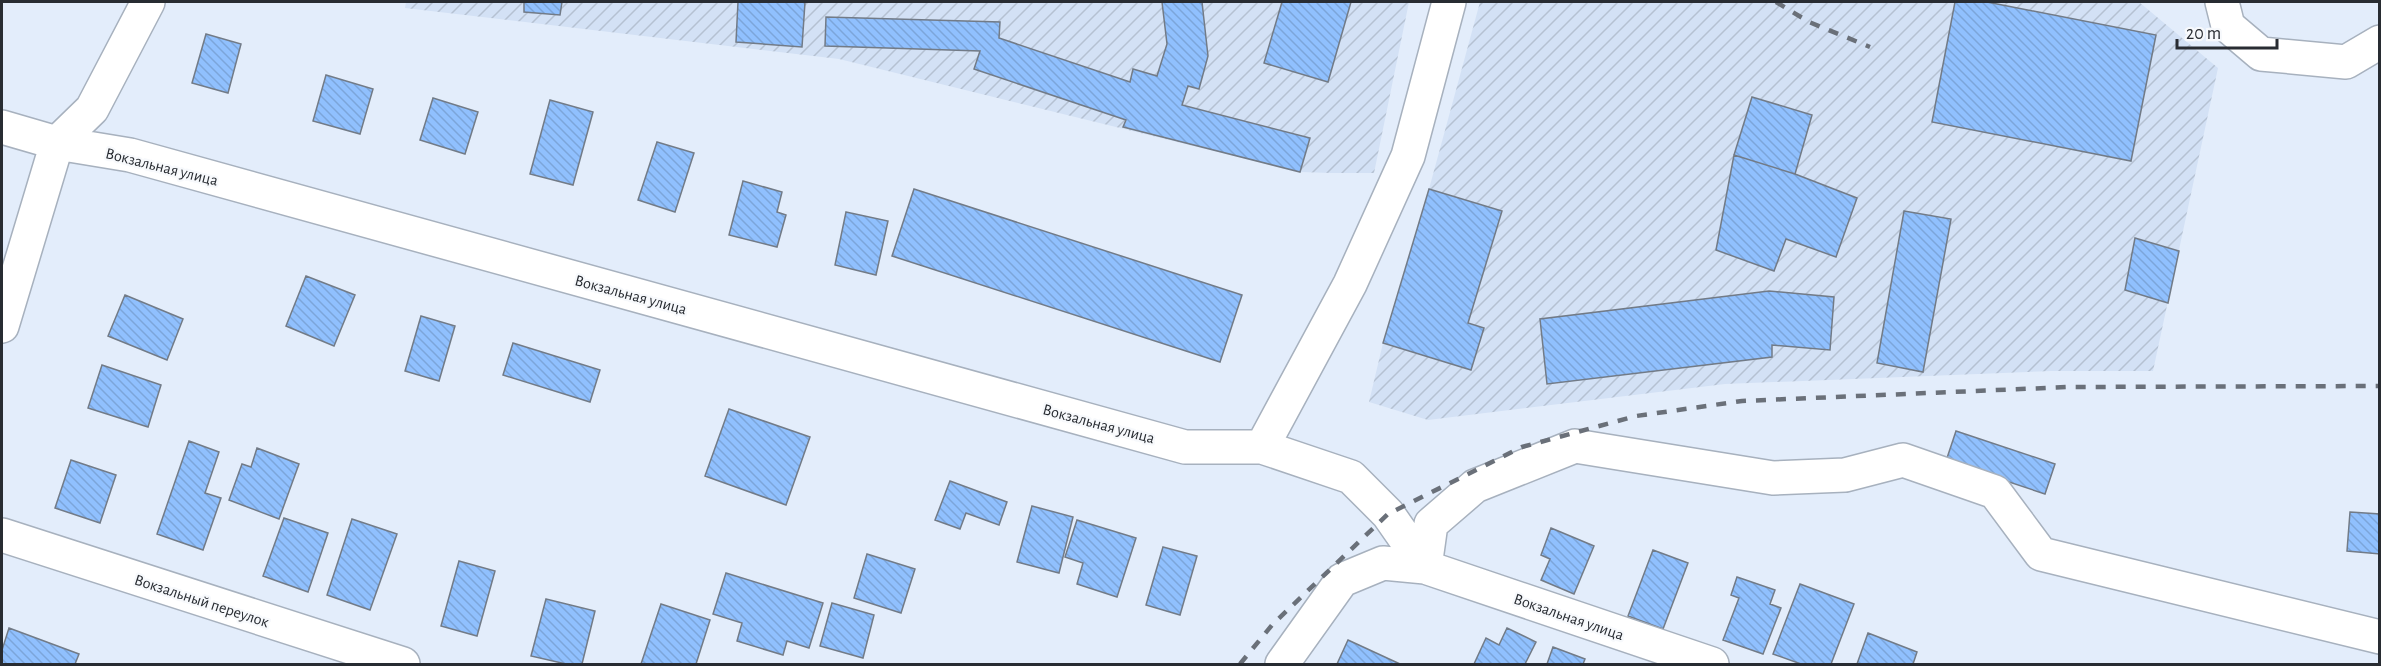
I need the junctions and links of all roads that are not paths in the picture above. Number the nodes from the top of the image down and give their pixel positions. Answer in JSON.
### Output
{"nodes":[{"id":1,"x":148,"y":2,"type":"edge"},
{"id":2,"x":1449,"y":2,"type":"edge"},
{"id":3,"x":2223,"y":2,"type":"edge"},
{"id":4,"x":2379,"y":42,"type":"edge"},
{"id":5,"x":2,"y":127,"type":"edge"},
{"id":6,"x":57,"y":143,"type":"junction"},
{"id":7,"x":2,"y":326,"type":"edge"},
{"id":8,"x":1262,"y":447,"type":"junction"},
{"id":9,"x":2,"y":535,"type":"edge"},
{"id":10,"x":1425,"y":567,"type":"junction"},
{"id":11,"x":2379,"y":637,"type":"edge"},
{"id":12,"x":403,"y":664,"type":"edge"},
{"id":13,"x":1282,"y":664,"type":"edge"},
{"id":14,"x":1712,"y":664,"type":"edge"}],
"edges":[{"from":1,"to":6,"type":"street"},
{"from":2,"to":8,"type":"street"},
{"from":3,"to":4,"type":"street"},
{"from":5,"to":6,"type":"street","name":"Вокзальная улица"},
{"from":6,"to":7,"type":"street"},
{"from":6,"to":8,"type":"street","name":"Вокзальная улица"},
{"from":8,"to":10,"type":"street","name":"Вокзальная улица"},
{"from":9,"to":12,"type":"street","name":"Вокзальный переулок"},
{"from":10,"to":11,"type":"street"},
{"from":10,"to":13,"type":"street","name":"Вокзальная улица"},
{"from":10,"to":14,"type":"street","name":"Вокзальная улица"}]}
